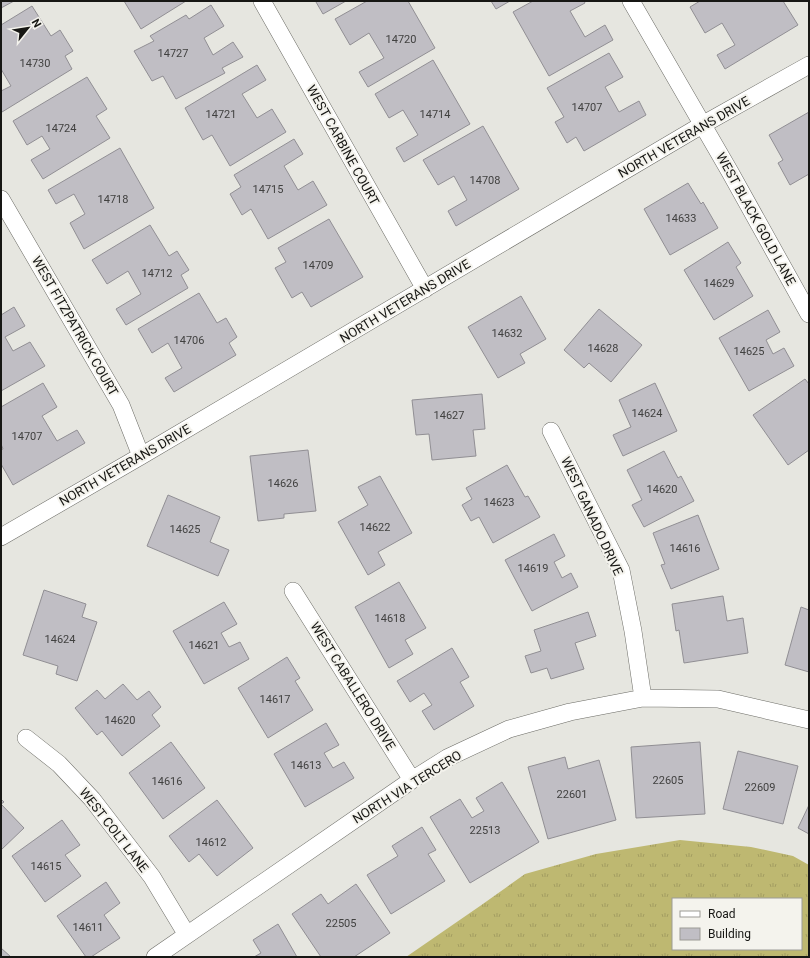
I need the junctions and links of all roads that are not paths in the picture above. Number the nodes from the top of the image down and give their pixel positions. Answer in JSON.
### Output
{"nodes":[{"id":1,"x":262,"y":1,"type":"edge"},
{"id":2,"x":631,"y":1,"type":"edge"},
{"id":3,"x":809,"y":66,"type":"edge"},
{"id":4,"x":702,"y":125,"type":"junction"},
{"id":5,"x":1,"y":199,"type":"edge"},
{"id":6,"x":425,"y":289,"type":"junction"},
{"id":7,"x":809,"y":314,"type":"edge"},
{"id":8,"x":551,"y":431,"type":"dead end"},
{"id":9,"x":141,"y":456,"type":"junction"},
{"id":10,"x":1,"y":537,"type":"edge"},
{"id":11,"x":293,"y":591,"type":"dead end"},
{"id":12,"x":643,"y":698,"type":"junction"},
{"id":13,"x":809,"y":720,"type":"edge"},
{"id":14,"x":26,"y":738,"type":"dead end"},
{"id":15,"x":412,"y":780,"type":"junction"},
{"id":16,"x":187,"y":935,"type":"junction"},
{"id":17,"x":155,"y":957,"type":"edge"}],
"edges":[{"from":1,"to":6,"type":"street","name":"WEST CARBINE COURT"},
{"from":2,"to":4,"type":"street","name":"WEST BLACK GOLD LANE"},
{"from":3,"to":4,"type":"street","name":"NORTH VETERANS DRIVE"},
{"from":4,"to":6,"type":"street","name":"NORTH VETERANS DRIVE"},
{"from":4,"to":7,"type":"street","name":"WEST BLACK GOLD LANE"},
{"from":5,"to":9,"type":"street","name":"WEST FITZPATRICK COURT"},
{"from":6,"to":9,"type":"street","name":"NORTH VETERANS DRIVE"},
{"from":8,"to":12,"type":"street","name":"WEST GANADO DRIVE"},
{"from":9,"to":10,"type":"street","name":"NORTH VETERANS DRIVE"},
{"from":11,"to":15,"type":"street","name":"WEST CABALLERO DRIVE"},
{"from":12,"to":13,"type":"street","name":"NORTH VIA TERCERO"},
{"from":12,"to":15,"type":"street","name":"NORTH VIA TERCERO"},
{"from":14,"to":16,"type":"street","name":"WEST COLT LANE"},
{"from":15,"to":16,"type":"street","name":"NORTH VIA TERCERO"},
{"from":16,"to":17,"type":"street","name":"NORTH VIA TERCERO"}]}
